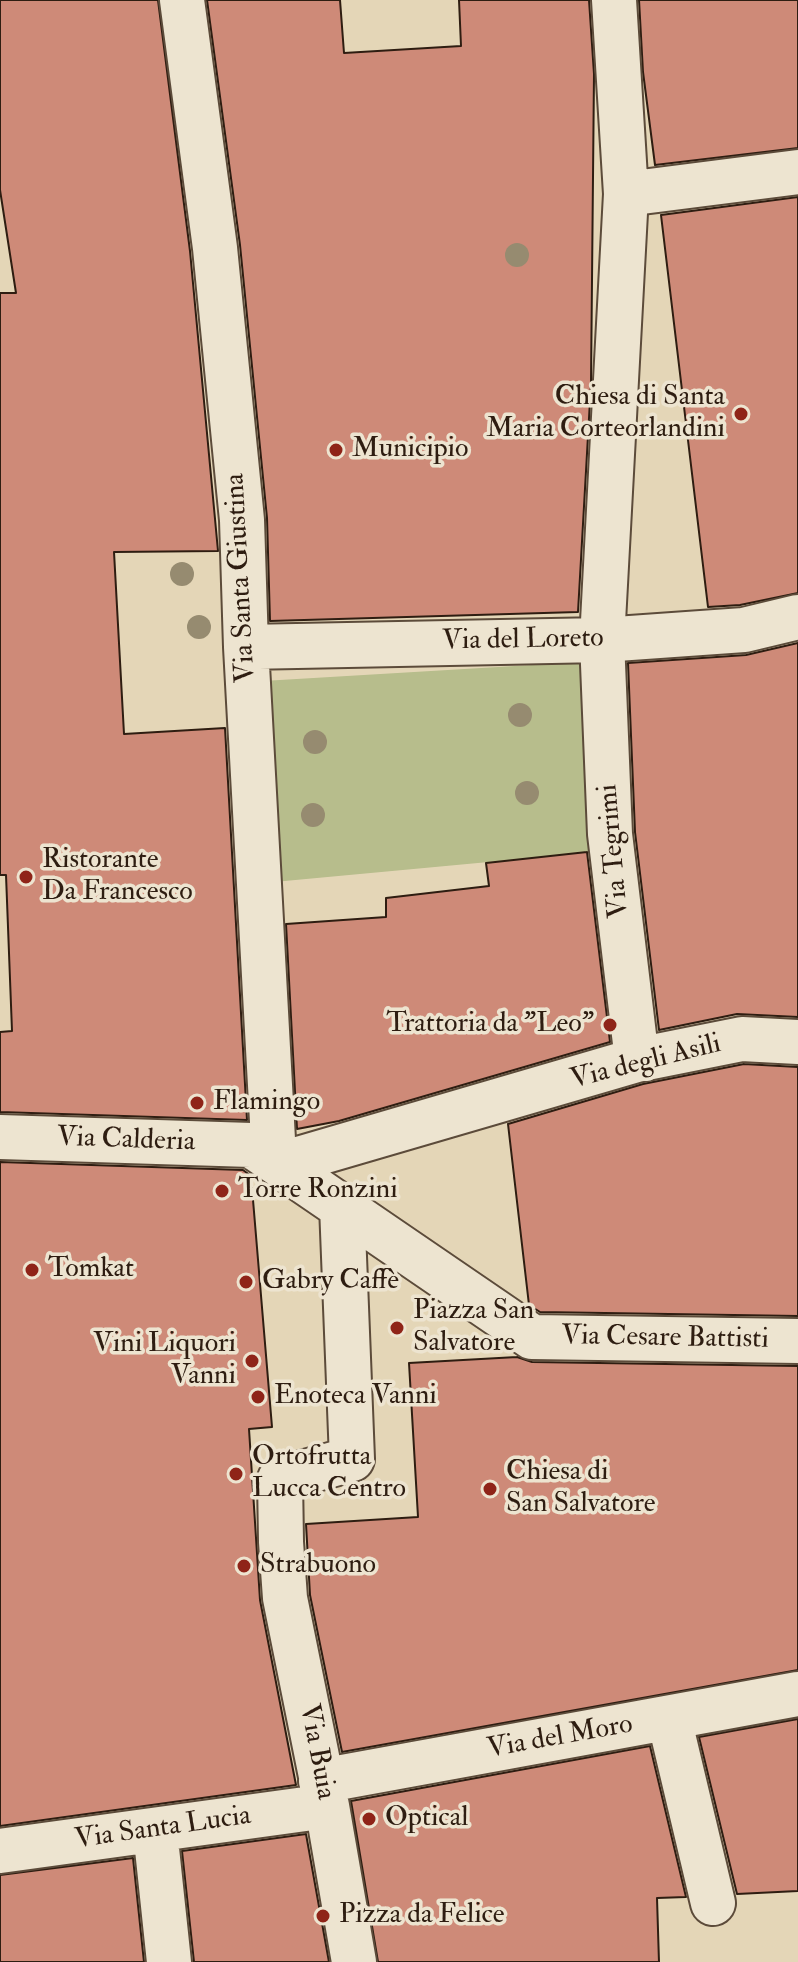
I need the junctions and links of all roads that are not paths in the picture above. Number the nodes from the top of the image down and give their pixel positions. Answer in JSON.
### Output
{"nodes":[{"id":1,"x":182,"y":0,"type":"edge"},
{"id":2,"x":614,"y":0,"type":"edge"},
{"id":3,"x":798,"y":172,"type":"edge"},
{"id":4,"x":626,"y":194,"type":"junction"},
{"id":5,"x":798,"y":617,"type":"edge"},
{"id":6,"x":602,"y":640,"type":"junction"},
{"id":7,"x":246,"y":647,"type":"junction"},
{"id":8,"x":798,"y":1042,"type":"edge"},
{"id":9,"x":637,"y":1060,"type":"junction"},
{"id":10,"x":0,"y":1137,"type":"edge"},
{"id":11,"x":269,"y":1155,"type":"junction"},
{"id":12,"x":342,"y":1206,"type":"junction"},
{"id":13,"x":798,"y":1341,"type":"edge"},
{"id":14,"x":798,"y":1694,"type":"edge"},
{"id":15,"x":669,"y":1718,"type":"junction"},
{"id":16,"x":324,"y":1793,"type":"junction"},
{"id":17,"x":155,"y":1830,"type":"junction"},
{"id":18,"x":0,"y":1851,"type":"edge"},
{"id":19,"x":713,"y":1903,"type":"dead end"},
{"id":20,"x":169,"y":1962,"type":"edge"},
{"id":21,"x":354,"y":1962,"type":"edge"}],
"edges":[{"from":1,"to":7,"type":"street","name":"Via Santa Giustina"},
{"from":2,"to":4,"type":"street","name":"Via Tegrimi"},
{"from":3,"to":4,"type":"street"},
{"from":4,"to":6,"type":"street","name":"Via Tegrimi"},
{"from":5,"to":6,"type":"street","name":"Via del Loreto"},
{"from":6,"to":7,"type":"street","name":"Via del Loreto"},
{"from":6,"to":9,"type":"street","name":"Via Tegrimi"},
{"from":7,"to":11,"type":"street","name":"Via Santa Giustina"},
{"from":8,"to":9,"type":"street","name":"Via degli Asili"},
{"from":9,"to":11,"type":"street","name":"Via degli Asili"},
{"from":10,"to":11,"type":"street","name":"Via Calderia"},
{"from":11,"to":12,"type":"street"},
{"from":12,"to":13,"type":"street","name":"Via Cesare Battisti"},
{"from":12,"to":16,"type":"street","name":"Via Buia"},
{"from":14,"to":15,"type":"street","name":"Via del Moro"},
{"from":15,"to":16,"type":"street","name":"Via del Moro"},
{"from":15,"to":19,"type":"street"},
{"from":16,"to":17,"type":"street","name":"Via Santa Lucia"},
{"from":16,"to":21,"type":"street","name":"Via Buia"},
{"from":17,"to":18,"type":"street","name":"Via Santa Lucia"},
{"from":17,"to":20,"type":"street"}]}
